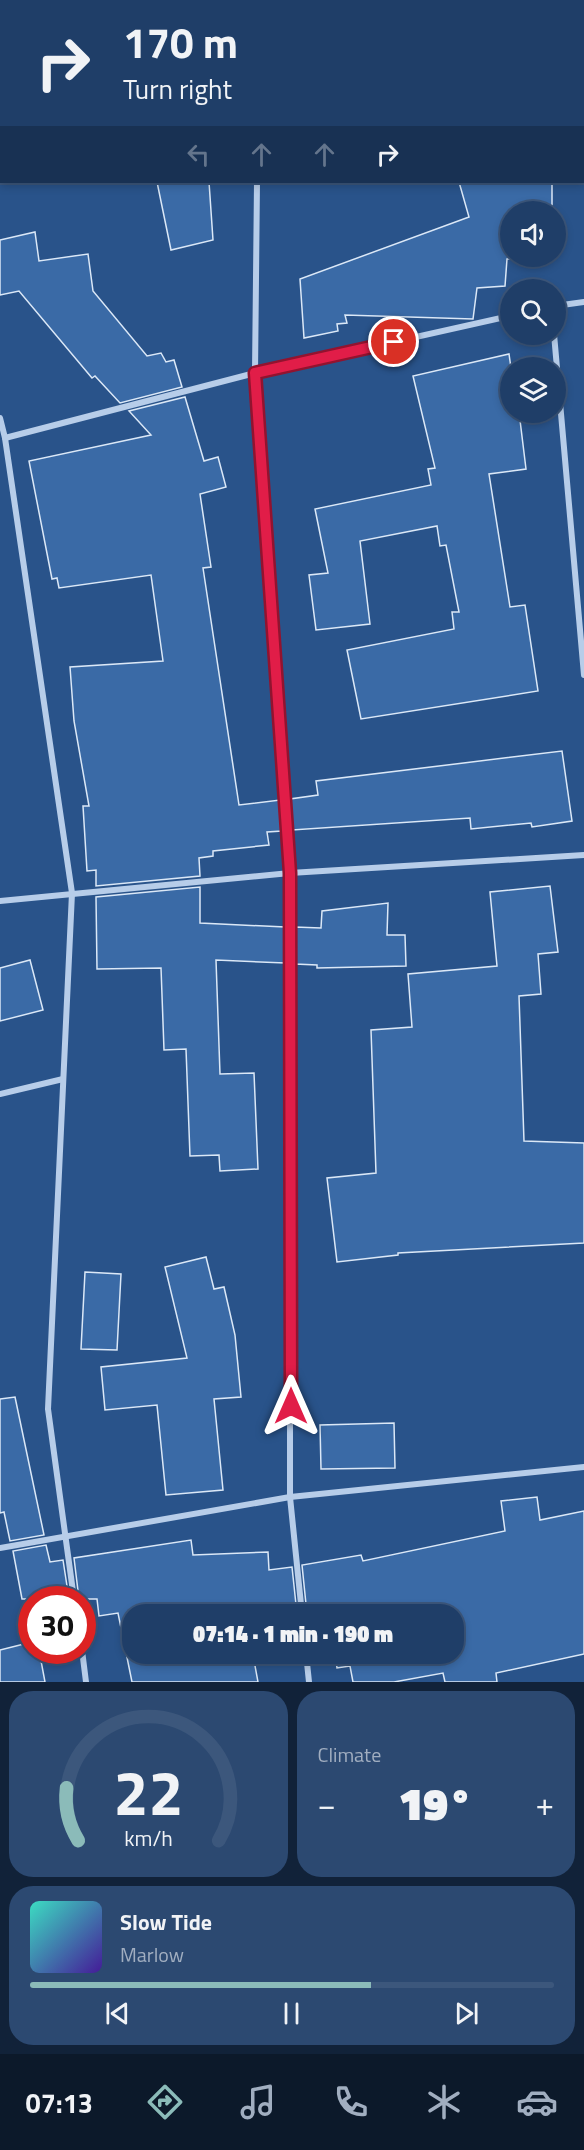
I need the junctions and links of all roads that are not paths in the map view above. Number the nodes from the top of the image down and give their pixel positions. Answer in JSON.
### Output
{"nodes":[{"id":1,"x":257,"y":183,"type":"edge"},
{"id":2,"x":584,"y":302,"type":"edge"},
{"id":3,"x":566,"y":304,"type":"edge"},
{"id":4,"x":500,"y":318,"type":"edge"},
{"id":5,"x":555,"y":345,"type":"edge"},
{"id":6,"x":255,"y":373,"type":"junction"},
{"id":7,"x":0,"y":418,"type":"edge"},
{"id":8,"x":5,"y":438,"type":"junction"},
{"id":9,"x":584,"y":675,"type":"edge"},
{"id":10,"x":584,"y":855,"type":"edge"},
{"id":11,"x":290,"y":873,"type":"junction"},
{"id":12,"x":72,"y":893,"type":"junction"},
{"id":13,"x":0,"y":901,"type":"edge"},
{"id":14,"x":63,"y":1079,"type":"junction"},
{"id":15,"x":0,"y":1094,"type":"edge"},
{"id":16,"x":584,"y":1467,"type":"edge"},
{"id":17,"x":290,"y":1497,"type":"junction"},
{"id":18,"x":64,"y":1535,"type":"junction"},
{"id":19,"x":0,"y":1548,"type":"edge"},
{"id":20,"x":72,"y":1586,"type":"edge"},
{"id":21,"x":301,"y":1604,"type":"edge"},
{"id":22,"x":84,"y":1664,"type":"edge"},
{"id":23,"x":307,"y":1664,"type":"edge"},
{"id":24,"x":86,"y":1682,"type":"edge"},
{"id":25,"x":309,"y":1682,"type":"edge"}],
"edges":[{"from":1,"to":6,"type":"street"},
{"from":2,"to":3,"type":"street"},
{"from":4,"to":6,"type":"street"},
{"from":5,"to":9,"type":"street"},
{"from":6,"to":8,"type":"street"},
{"from":6,"to":11,"type":"street"},
{"from":7,"to":8,"type":"street"},
{"from":8,"to":12,"type":"street"},
{"from":10,"to":11,"type":"street"},
{"from":11,"to":12,"type":"street"},
{"from":11,"to":17,"type":"street"},
{"from":12,"to":13,"type":"street"},
{"from":12,"to":14,"type":"street"},
{"from":14,"to":15,"type":"street"},
{"from":14,"to":18,"type":"street"},
{"from":16,"to":17,"type":"street"},
{"from":17,"to":18,"type":"street"},
{"from":17,"to":21,"type":"street"},
{"from":18,"to":19,"type":"street"},
{"from":18,"to":20,"type":"street"},
{"from":22,"to":24,"type":"street"},
{"from":23,"to":25,"type":"street"}]}
